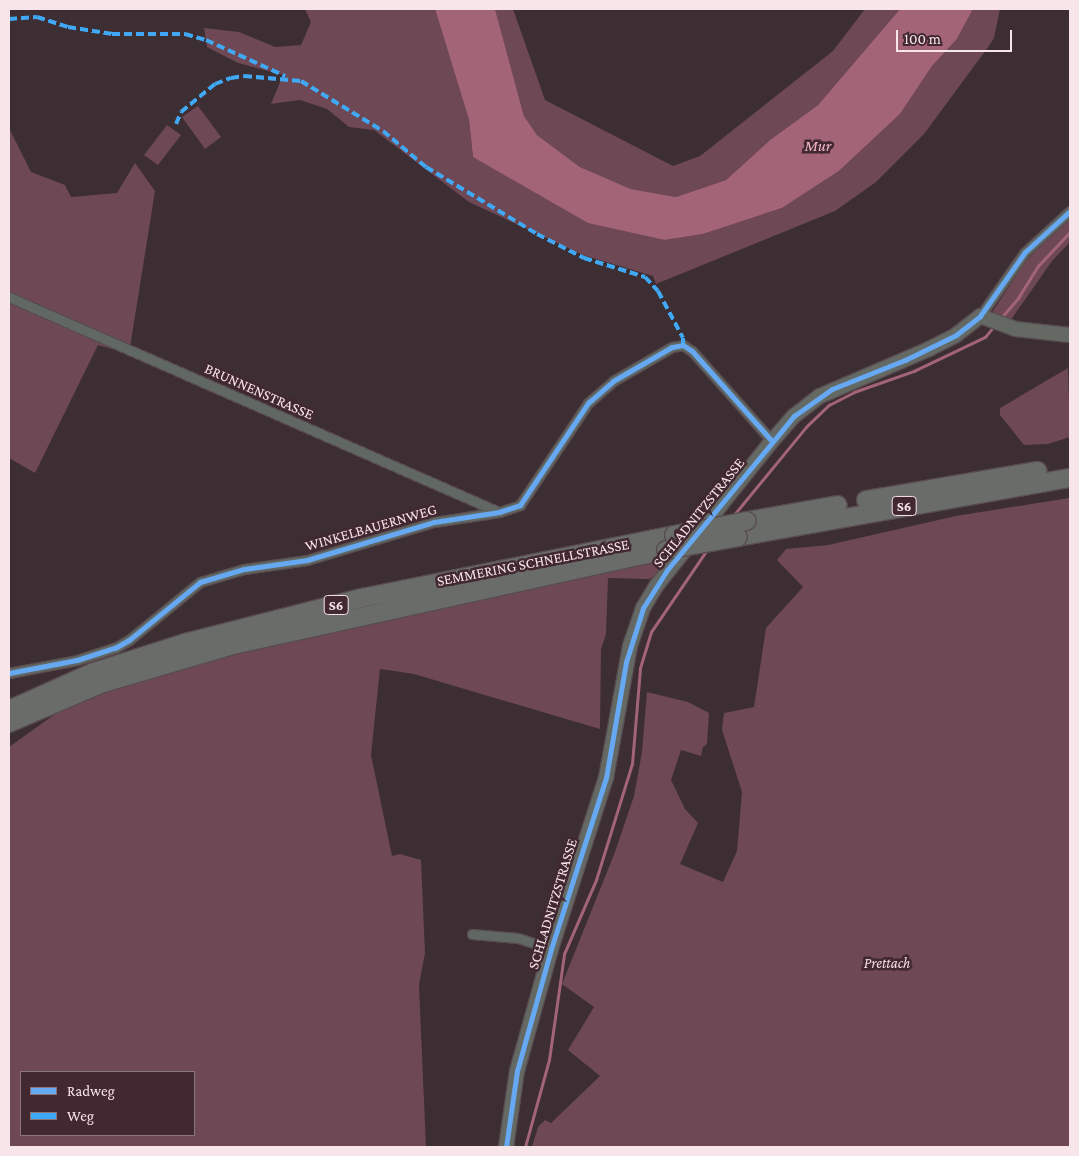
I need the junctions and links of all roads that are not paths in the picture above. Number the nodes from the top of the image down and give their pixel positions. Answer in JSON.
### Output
{"nodes":[{"id":1,"x":1070,"y":211,"type":"edge"},
{"id":2,"x":9,"y":297,"type":"edge"},
{"id":3,"x":984,"y":318,"type":"junction"},
{"id":4,"x":1070,"y":335,"type":"edge"},
{"id":5,"x":772,"y":441,"type":"junction"},
{"id":6,"x":1070,"y":466,"type":"edge"},
{"id":7,"x":1070,"y":478,"type":"edge"},
{"id":8,"x":499,"y":512,"type":"junction"},
{"id":9,"x":670,"y":542,"type":"junction"},
{"id":10,"x":9,"y":673,"type":"edge"},
{"id":11,"x":9,"y":710,"type":"edge"},
{"id":12,"x":9,"y":723,"type":"edge"},
{"id":13,"x":472,"y":934,"type":"dead end"},
{"id":14,"x":551,"y":949,"type":"junction"},
{"id":15,"x":506,"y":1147,"type":"edge"}],
"edges":[{"from":1,"to":3,"type":"street","name":"SCHLADNITZSTRASSE"},
{"from":2,"to":8,"type":"street","name":"BRUNNENSTRASSE"},
{"from":3,"to":4,"type":"street"},
{"from":3,"to":5,"type":"street","name":"SCHLADNITZSTRASSE"},
{"from":5,"to":8,"type":"street","name":"WINKELBAUERNWEG"},
{"from":5,"to":14,"type":"street","name":"SCHLADNITZSTRASSE"},
{"from":6,"to":9,"type":"highway","name":"SEMMERING SCHNELLSTRASSE","number":"S6","bridge":true},
{"from":7,"to":9,"type":"highway","name":"SEMMERING SCHNELLSTRASSE","number":"S6","bridge":true},
{"from":8,"to":10,"type":"street","name":"WINKELBAUERNWEG"},
{"from":9,"to":11,"type":"highway","name":"SEMMERING SCHNELLSTRASSE","number":"S6"},
{"from":9,"to":12,"type":"highway","name":"SEMMERING SCHNELLSTRASSE","number":"S6"},
{"from":13,"to":14,"type":"street","name":"SCHLADNITZSTRASSE"},
{"from":14,"to":15,"type":"street","name":"SCHLADNITZSTRASSE"}]}
